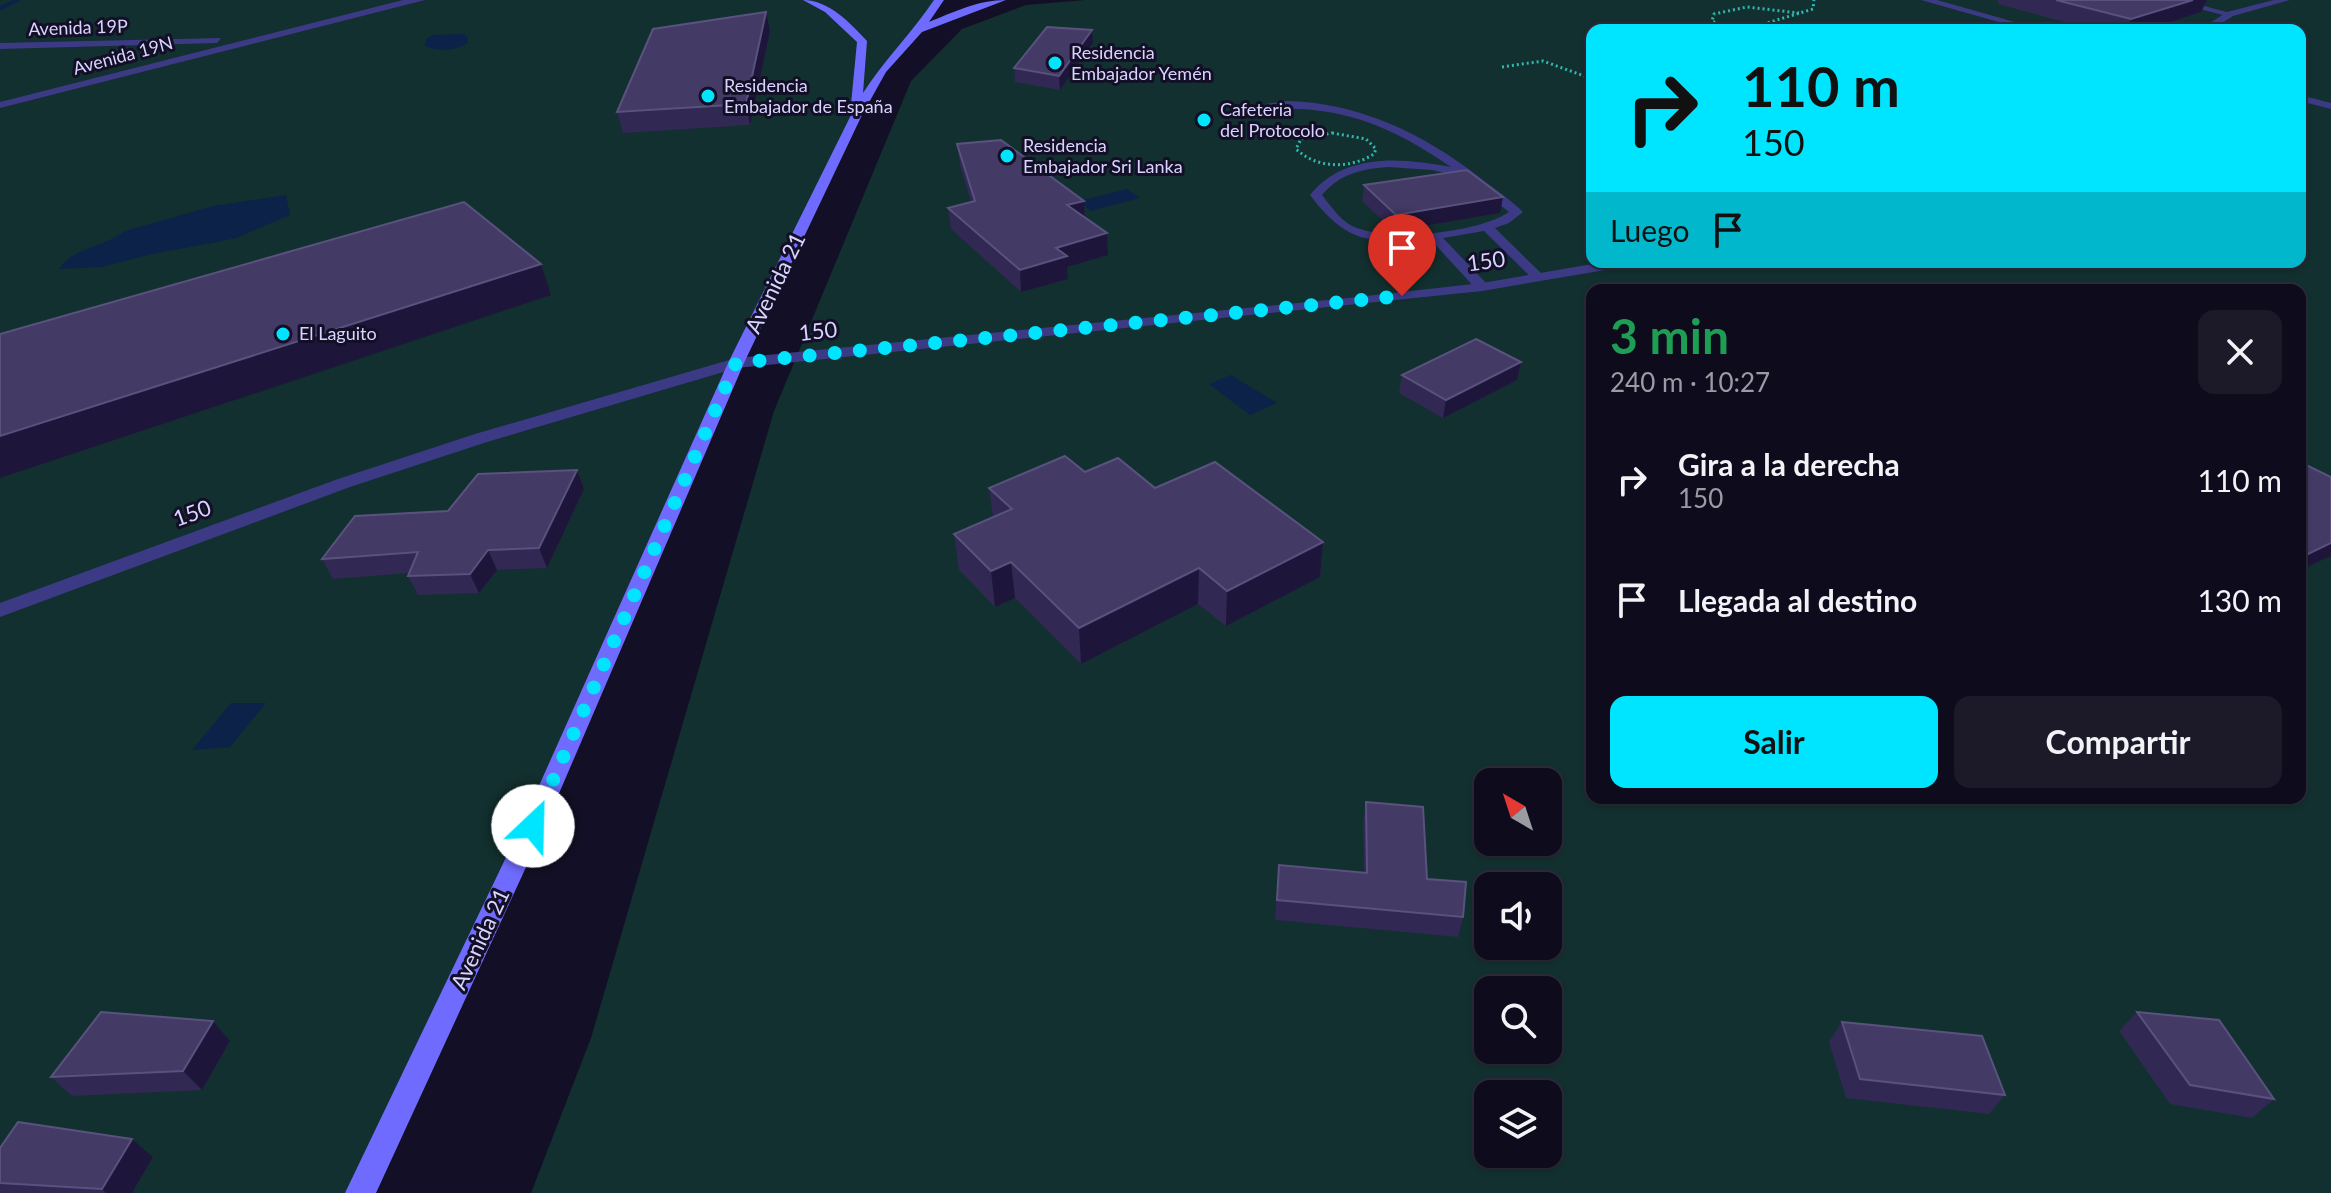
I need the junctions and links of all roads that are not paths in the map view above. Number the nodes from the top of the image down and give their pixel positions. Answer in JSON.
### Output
{"nodes":[{"id":1,"x":396,"y":0,"type":"edge"},
{"id":2,"x":420,"y":0,"type":"edge"},
{"id":3,"x":808,"y":0,"type":"edge"},
{"id":4,"x":939,"y":0,"type":"edge"},
{"id":5,"x":1001,"y":0,"type":"edge"},
{"id":6,"x":1926,"y":0,"type":"edge"},
{"id":7,"x":2171,"y":0,"type":"edge"},
{"id":8,"x":2285,"y":0,"type":"edge"},
{"id":9,"x":377,"y":7,"type":"junction"},
{"id":10,"x":2230,"y":14,"type":"junction"},
{"id":11,"x":2016,"y":24,"type":"edge"},
{"id":12,"x":2214,"y":24,"type":"edge"},
{"id":13,"x":919,"y":30,"type":"junction"},
{"id":14,"x":253,"y":39,"type":"junction"},
{"id":15,"x":0,"y":46,"type":"edge"},
{"id":16,"x":2306,"y":100,"type":"edge"},
{"id":17,"x":0,"y":105,"type":"edge"},
{"id":18,"x":2331,"y":106,"type":"edge"},
{"id":19,"x":1238,"y":109,"type":"dead end"},
{"id":20,"x":856,"y":115,"type":"junction"},
{"id":21,"x":1411,"y":136,"type":"junction"},
{"id":22,"x":1401,"y":145,"type":"dead end"},
{"id":23,"x":1471,"y":176,"type":"junction"},
{"id":24,"x":1488,"y":228,"type":"junction"},
{"id":25,"x":1433,"y":235,"type":"junction"},
{"id":26,"x":1596,"y":268,"type":"edge"},
{"id":27,"x":1540,"y":278,"type":"junction"},
{"id":28,"x":1482,"y":287,"type":"junction"},
{"id":29,"x":736,"y":363,"type":"junction"},
{"id":30,"x":0,"y":610,"type":"edge"},
{"id":31,"x":360,"y":1193,"type":"edge"}],
"edges":[{"from":1,"to":9,"type":"street"},
{"from":2,"to":9,"type":"street"},
{"from":3,"to":20,"type":"main road"},
{"from":4,"to":13,"type":"main road","name":"Avenida 21"},
{"from":5,"to":13,"type":"main road"},
{"from":6,"to":11,"type":"street"},
{"from":7,"to":10,"type":"lane"},
{"from":8,"to":10,"type":"street"},
{"from":9,"to":14,"type":"street"},
{"from":10,"to":12,"type":"street"},
{"from":13,"to":20,"type":"main road","name":"Avenida 21"},
{"from":14,"to":15,"type":"street","name":"Avenida 19P"},
{"from":14,"to":17,"type":"street","name":"Avenida 19N"},
{"from":16,"to":18,"type":"street"},
{"from":19,"to":21,"type":"lane"},
{"from":20,"to":29,"type":"main road","name":"Avenida 21"},
{"from":21,"to":22,"type":"lane"},
{"from":21,"to":23,"type":"lane"},
{"from":23,"to":24,"type":"lane"},
{"from":23,"to":25,"type":"lane"},
{"from":24,"to":25,"type":"lane"},
{"from":24,"to":27,"type":"lane"},
{"from":25,"to":28,"type":"lane"},
{"from":26,"to":27,"type":"street","name":"150"},
{"from":27,"to":28,"type":"street","name":"150"},
{"from":28,"to":29,"type":"street","name":"150"},
{"from":29,"to":30,"type":"street","name":"150"},
{"from":29,"to":31,"type":"main road","name":"Avenida 21"}]}
